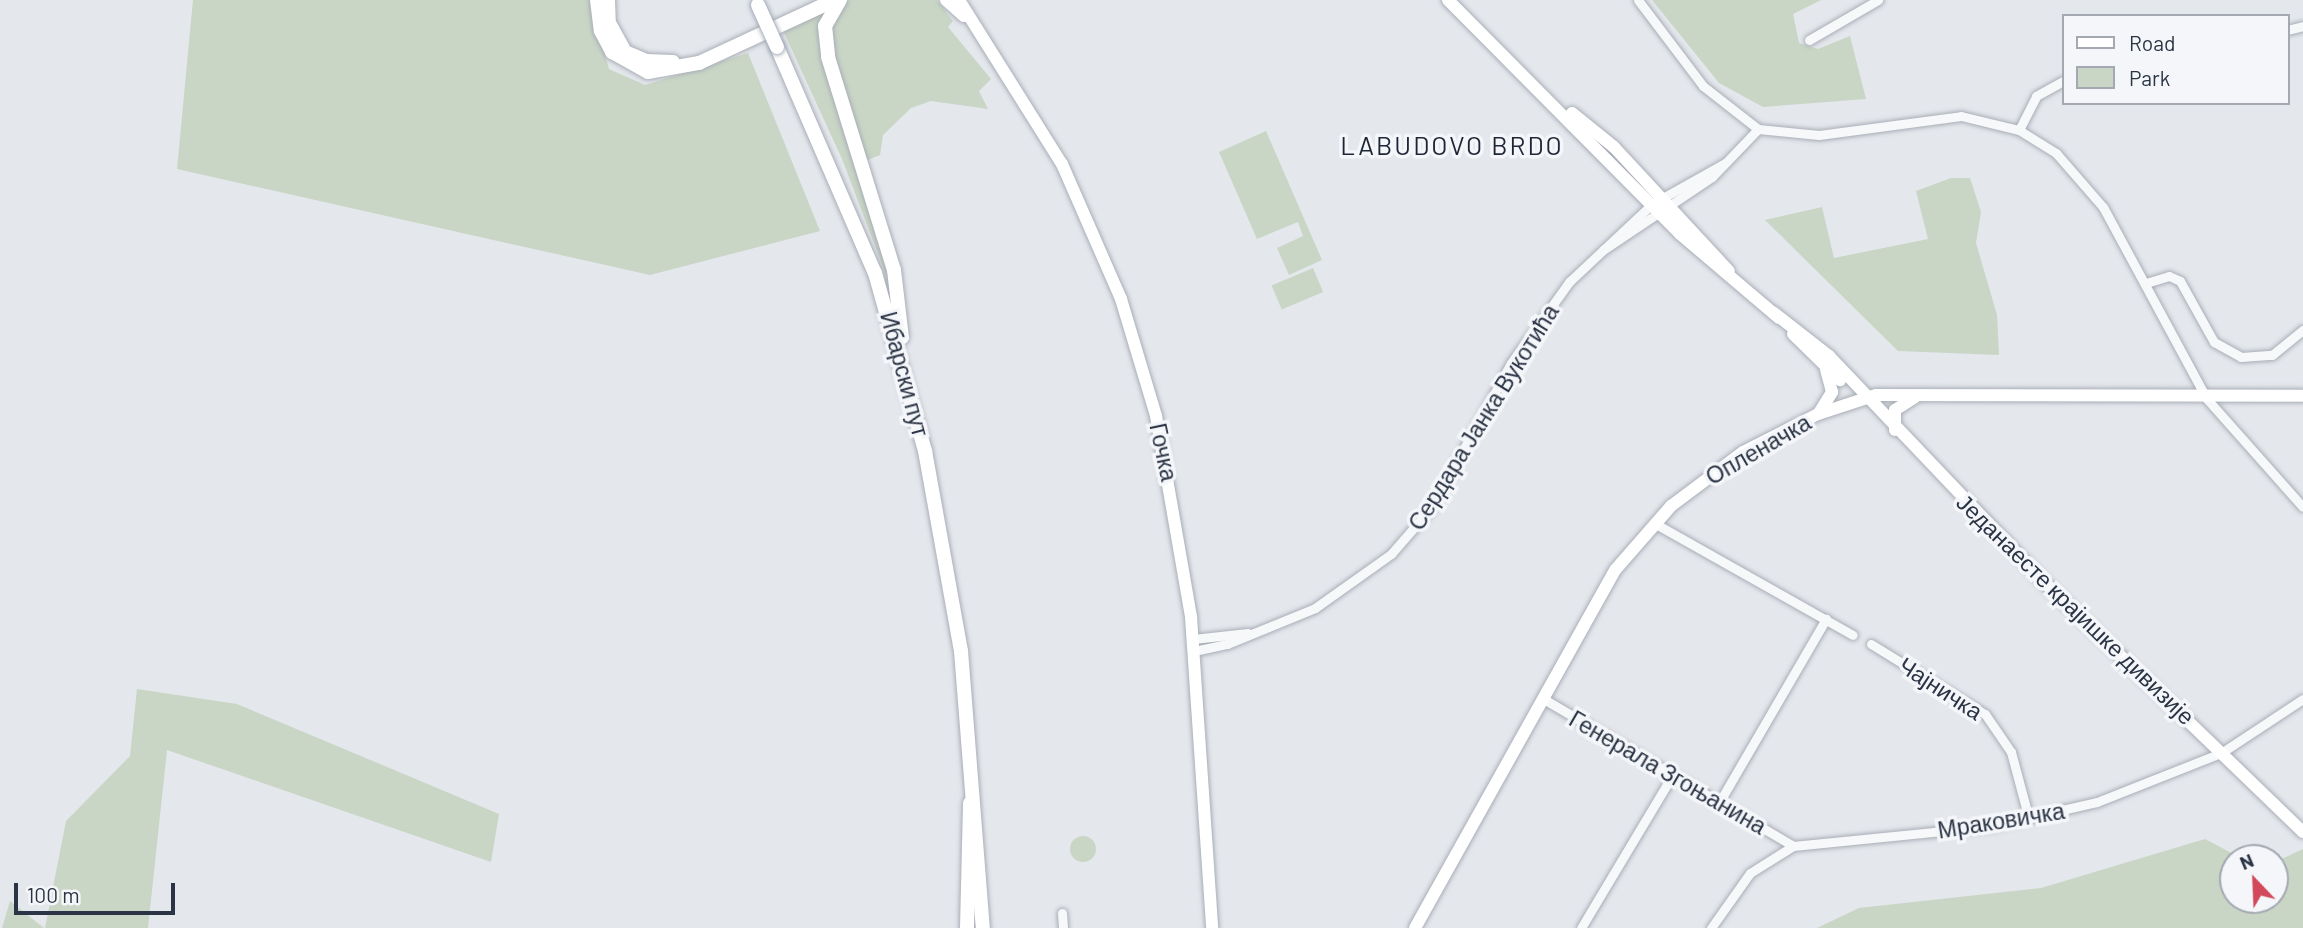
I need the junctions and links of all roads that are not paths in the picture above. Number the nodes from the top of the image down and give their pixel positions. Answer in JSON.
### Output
{"nodes":[{"id":1,"x":597,"y":0,"type":"edge"},
{"id":2,"x":608,"y":0,"type":"edge"},
{"id":3,"x":812,"y":0,"type":"edge"},
{"id":4,"x":837,"y":0,"type":"edge"},
{"id":5,"x":946,"y":0,"type":"edge"},
{"id":6,"x":959,"y":0,"type":"edge"},
{"id":7,"x":1448,"y":0,"type":"edge"},
{"id":8,"x":1638,"y":0,"type":"edge"},
{"id":9,"x":1878,"y":0,"type":"edge"},
{"id":10,"x":756,"y":2,"type":"edge"},
{"id":11,"x":968,"y":18,"type":"junction"},
{"id":12,"x":1809,"y":40,"type":"dead end"},
{"id":13,"x":2062,"y":82,"type":"edge"},
{"id":14,"x":1758,"y":130,"type":"junction"},
{"id":15,"x":2020,"y":130,"type":"junction"},
{"id":16,"x":1661,"y":204,"type":"junction"},
{"id":17,"x":2146,"y":283,"type":"junction"},
{"id":18,"x":1774,"y":313,"type":"junction"},
{"id":19,"x":2303,"y":330,"type":"edge"},
{"id":20,"x":902,"y":357,"type":"junction"},
{"id":21,"x":1822,"y":364,"type":"junction"},
{"id":22,"x":1850,"y":386,"type":"junction"},
{"id":23,"x":1921,"y":394,"type":"junction"},
{"id":24,"x":2303,"y":396,"type":"edge"},
{"id":25,"x":1862,"y":398,"type":"junction"},
{"id":26,"x":2207,"y":399,"type":"junction"},
{"id":27,"x":1818,"y":414,"type":"junction"},
{"id":28,"x":1895,"y":430,"type":"junction"},
{"id":29,"x":2303,"y":507,"type":"edge"},
{"id":30,"x":1654,"y":523,"type":"junction"},
{"id":31,"x":1826,"y":619,"type":"junction"},
{"id":32,"x":1853,"y":635,"type":"dead end"},
{"id":33,"x":1871,"y":644,"type":"dead end"},
{"id":34,"x":1194,"y":645,"type":"junction"},
{"id":35,"x":1542,"y":698,"type":"junction"},
{"id":36,"x":2303,"y":699,"type":"edge"},
{"id":37,"x":2221,"y":753,"type":"junction"},
{"id":38,"x":972,"y":770,"type":"junction"},
{"id":39,"x":1673,"y":774,"type":"junction"},
{"id":40,"x":1720,"y":801,"type":"junction"},
{"id":41,"x":2029,"y":820,"type":"junction"},
{"id":42,"x":2303,"y":832,"type":"edge"},
{"id":43,"x":1793,"y":846,"type":"junction"},
{"id":44,"x":1062,"y":913,"type":"dead end"},
{"id":45,"x":967,"y":928,"type":"edge"},
{"id":46,"x":983,"y":928,"type":"edge"},
{"id":47,"x":1063,"y":928,"type":"edge"},
{"id":48,"x":1212,"y":928,"type":"edge"},
{"id":49,"x":1415,"y":928,"type":"edge"},
{"id":50,"x":1581,"y":928,"type":"edge"},
{"id":51,"x":1711,"y":928,"type":"edge"}],
"edges":[{"from":1,"to":4,"type":"main road"},
{"from":2,"to":3,"type":"main road"},
{"from":4,"to":20,"type":"main road"},
{"from":5,"to":11,"type":"street","name":"Гочка"},
{"from":6,"to":11,"type":"street","name":"Гочка"},
{"from":7,"to":16,"type":"street","name":"Једанаесте крајишке дивизије"},
{"from":8,"to":14,"type":"street"},
{"from":9,"to":12,"type":"street"},
{"from":10,"to":20,"type":"main road","name":"Ибарски пут","bridge":true},
{"from":11,"to":34,"type":"street","name":"Гочка"},
{"from":13,"to":15,"type":"street"},
{"from":14,"to":15,"type":"street"},
{"from":14,"to":16,"type":"street","name":"Сердара Јанка Вукотића"},
{"from":15,"to":17,"type":"street"},
{"from":16,"to":18,"type":"street","name":"Једанаесте крајишке дивизије"},
{"from":16,"to":34,"type":"street","name":"Сердара Јанка Вукотића"},
{"from":17,"to":19,"type":"street"},
{"from":17,"to":26,"type":"street"},
{"from":18,"to":21,"type":"street","name":"Једанаесте крајишке дивизије"},
{"from":18,"to":22,"type":"street","name":"Једанаесте крајишке дивизије"},
{"from":20,"to":38,"type":"main road","name":"Ибарски пут"},
{"from":21,"to":22,"type":"street","name":"Једанаесте крајишке дивизије"},
{"from":21,"to":27,"type":"street"},
{"from":22,"to":25,"type":"street","name":"Једанаесте крајишке дивизије"},
{"from":23,"to":25,"type":"street","name":"Опленачка"},
{"from":23,"to":26,"type":"street","name":"Опленачка"},
{"from":23,"to":28,"type":"street"},
{"from":24,"to":26,"type":"street","name":"Опленачка"},
{"from":25,"to":27,"type":"street","name":"Опленачка"},
{"from":25,"to":28,"type":"street","name":"Једанаесте крајишке дивизије"},
{"from":26,"to":29,"type":"street"},
{"from":27,"to":30,"type":"street","name":"Опленачка"},
{"from":28,"to":37,"type":"street","name":"Једанаесте крајишке дивизије"},
{"from":30,"to":31,"type":"street"},
{"from":30,"to":35,"type":"street","name":"Опленачка"},
{"from":31,"to":32,"type":"street"},
{"from":31,"to":40,"type":"street"},
{"from":33,"to":41,"type":"street","name":"Чајничка"},
{"from":34,"to":48,"type":"street","name":"Гочка"},
{"from":35,"to":39,"type":"street","name":"Генерала Згоњанина"},
{"from":35,"to":49,"type":"street","name":"Опленачка"},
{"from":36,"to":37,"type":"street","name":"Мраковичка"},
{"from":37,"to":41,"type":"street","name":"Мраковичка"},
{"from":37,"to":42,"type":"street","name":"Једанаесте крајишке дивизије"},
{"from":38,"to":45,"type":"main road","name":"Ибарски пут"},
{"from":38,"to":46,"type":"main road","name":"Ибарски пут"},
{"from":39,"to":40,"type":"street","name":"Генерала Згоњанина"},
{"from":39,"to":50,"type":"street"},
{"from":40,"to":43,"type":"street","name":"Генерала Згоњанина"},
{"from":41,"to":43,"type":"street","name":"Мраковичка"},
{"from":43,"to":51,"type":"street","name":"Мраковичка"},
{"from":44,"to":47,"type":"street"}]}
